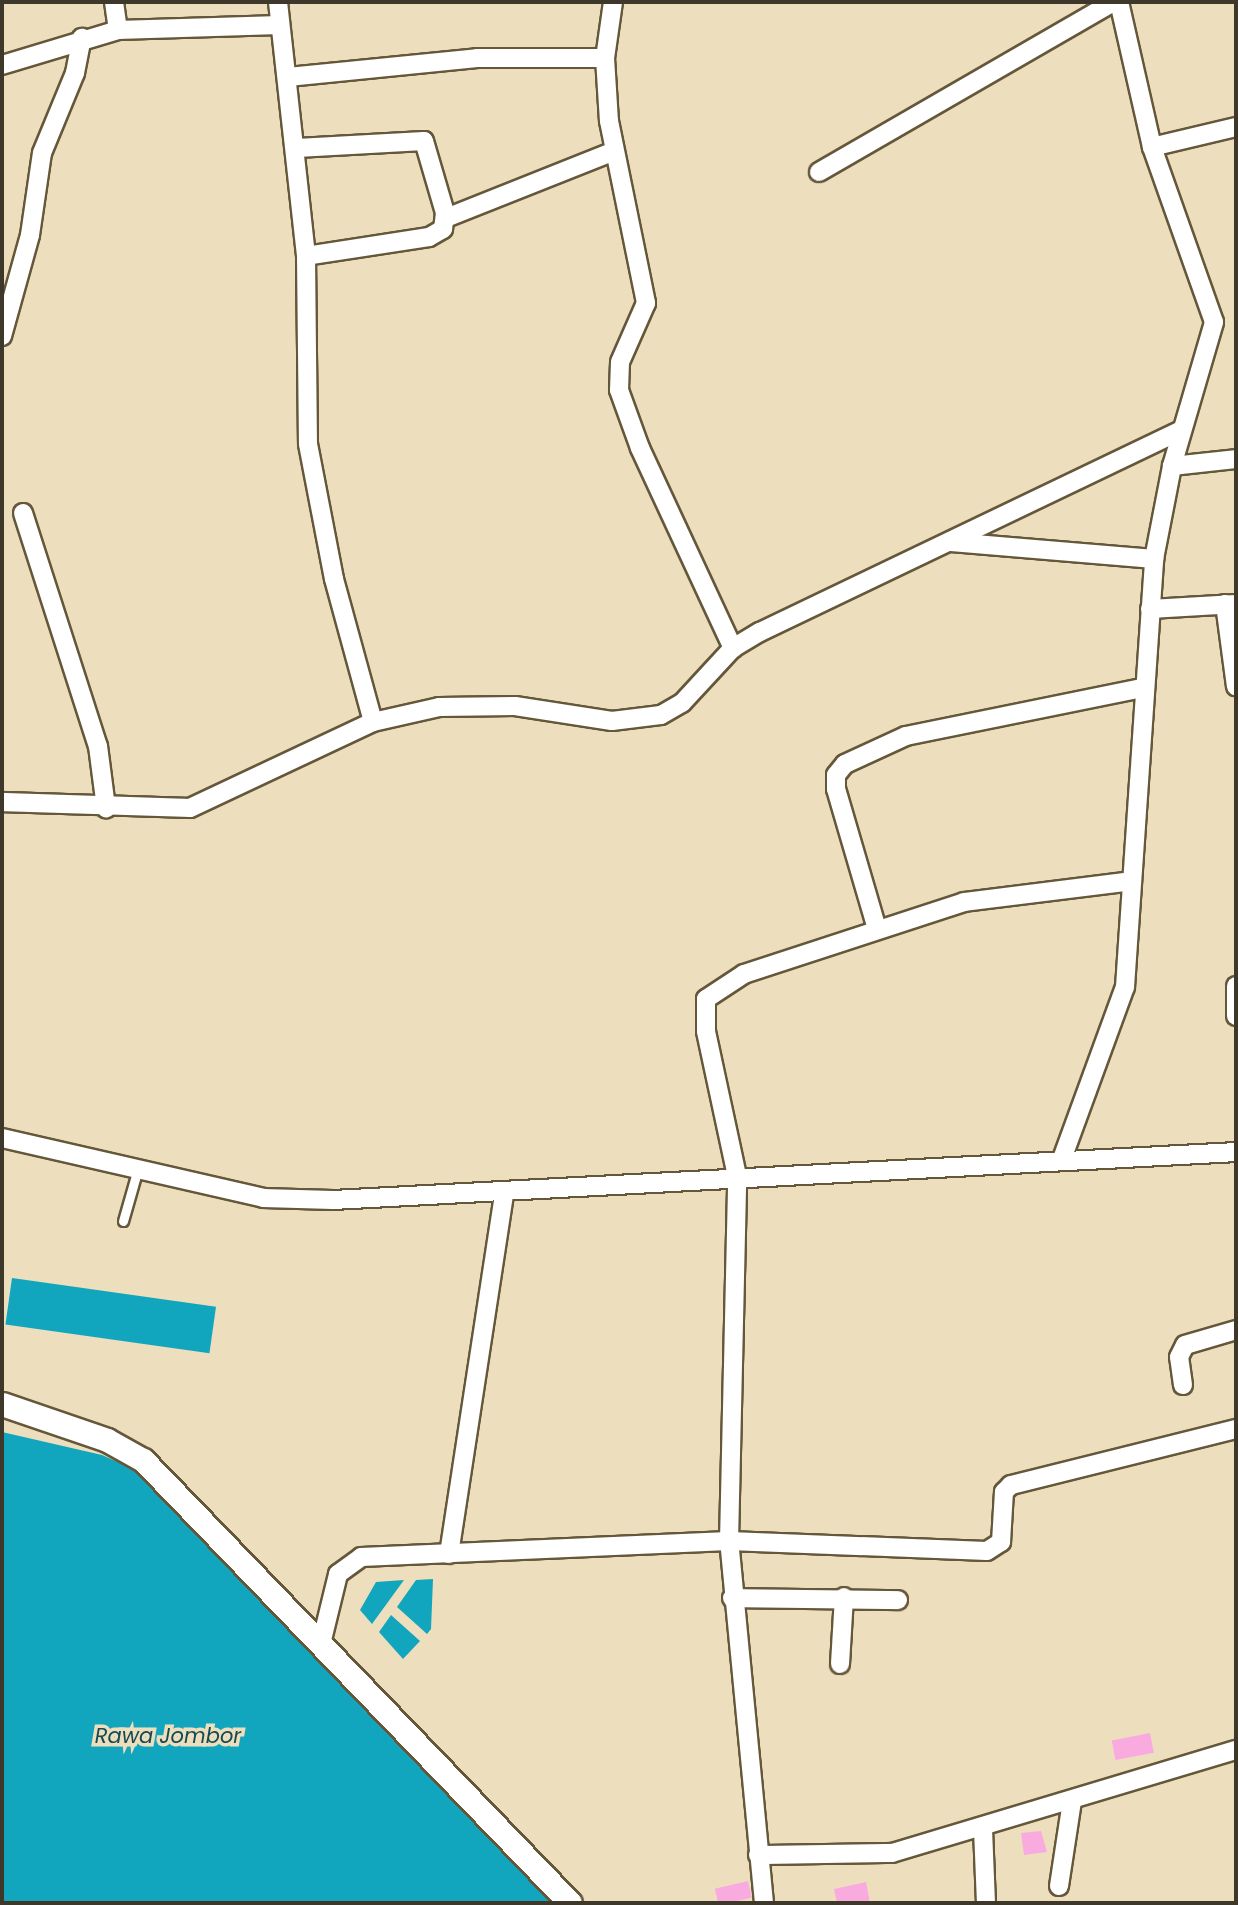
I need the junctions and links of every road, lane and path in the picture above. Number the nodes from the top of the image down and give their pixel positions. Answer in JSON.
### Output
{"nodes":[{"id":1,"x":114,"y":2,"type":"edge"},
{"id":2,"x":278,"y":2,"type":"edge"},
{"id":3,"x":613,"y":2,"type":"edge"},
{"id":4,"x":1116,"y":2,"type":"edge"},
{"id":5,"x":279,"y":25,"type":"junction"},
{"id":6,"x":118,"y":30,"type":"junction"},
{"id":7,"x":82,"y":38,"type":"junction"},
{"id":8,"x":606,"y":58,"type":"junction"},
{"id":9,"x":2,"y":65,"type":"edge"},
{"id":10,"x":288,"y":77,"type":"junction"},
{"id":11,"x":1236,"y":127,"type":"edge"},
{"id":12,"x":297,"y":148,"type":"junction"},
{"id":13,"x":1152,"y":148,"type":"junction"},
{"id":14,"x":614,"y":151,"type":"junction"},
{"id":15,"x":819,"y":172,"type":"dead end"},
{"id":16,"x":446,"y":218,"type":"junction"},
{"id":17,"x":306,"y":256,"type":"junction"},
{"id":18,"x":2,"y":336,"type":"edge"},
{"id":19,"x":1182,"y":430,"type":"junction"},
{"id":20,"x":1236,"y":459,"type":"edge"},
{"id":21,"x":1172,"y":466,"type":"junction"},
{"id":22,"x":23,"y":513,"type":"dead end"},
{"id":23,"x":948,"y":542,"type":"junction"},
{"id":24,"x":1154,"y":559,"type":"junction"},
{"id":25,"x":1231,"y":604,"type":"edge"},
{"id":26,"x":1150,"y":609,"type":"junction"},
{"id":27,"x":733,"y":648,"type":"junction"},
{"id":28,"x":1236,"y":686,"type":"edge"},
{"id":29,"x":1141,"y":688,"type":"junction"},
{"id":30,"x":373,"y":722,"type":"junction"},
{"id":31,"x":2,"y":802,"type":"edge"},
{"id":32,"x":106,"y":808,"type":"junction"},
{"id":33,"x":1132,"y":881,"type":"junction"},
{"id":34,"x":877,"y":929,"type":"junction"},
{"id":35,"x":1236,"y":986,"type":"edge"},
{"id":36,"x":1236,"y":1016,"type":"edge"},
{"id":37,"x":2,"y":1138,"type":"edge"},
{"id":38,"x":1236,"y":1152,"type":"edge"},
{"id":39,"x":1062,"y":1159,"type":"junction"},
{"id":40,"x":137,"y":1172,"type":"junction"},
{"id":41,"x":737,"y":1176,"type":"junction"},
{"id":42,"x":504,"y":1193,"type":"junction"},
{"id":43,"x":123,"y":1221,"type":"dead end"},
{"id":44,"x":1236,"y":1330,"type":"edge"},
{"id":45,"x":1183,"y":1385,"type":"dead end"},
{"id":46,"x":2,"y":1404,"type":"edge"},
{"id":47,"x":1236,"y":1429,"type":"edge"},
{"id":48,"x":729,"y":1541,"type":"junction"},
{"id":49,"x":449,"y":1554,"type":"junction"},
{"id":50,"x":844,"y":1597,"type":"junction"},
{"id":51,"x":732,"y":1598,"type":"junction"},
{"id":52,"x":898,"y":1600,"type":"dead end"},
{"id":53,"x":321,"y":1644,"type":"junction"},
{"id":54,"x":840,"y":1664,"type":"dead end"},
{"id":55,"x":1236,"y":1750,"type":"edge"},
{"id":56,"x":1072,"y":1801,"type":"junction"},
{"id":57,"x":983,"y":1829,"type":"junction"},
{"id":58,"x":758,"y":1855,"type":"junction"},
{"id":59,"x":1059,"y":1886,"type":"dead end"},
{"id":60,"x":570,"y":1903,"type":"edge"},
{"id":61,"x":764,"y":1903,"type":"edge"},
{"id":62,"x":986,"y":1903,"type":"edge"}],
"edges":[{"from":1,"to":6,"type":"street"},
{"from":2,"to":5,"type":"street"},
{"from":3,"to":8,"type":"street"},
{"from":4,"to":13,"type":"street"},
{"from":4,"to":15,"type":"street"},
{"from":5,"to":6,"type":"street"},
{"from":5,"to":10,"type":"street"},
{"from":6,"to":7,"type":"street"},
{"from":7,"to":9,"type":"street"},
{"from":7,"to":18,"type":"street"},
{"from":8,"to":10,"type":"street"},
{"from":8,"to":14,"type":"street"},
{"from":10,"to":12,"type":"street"},
{"from":11,"to":13,"type":"street"},
{"from":12,"to":16,"type":"street"},
{"from":12,"to":17,"type":"street"},
{"from":13,"to":19,"type":"street"},
{"from":14,"to":16,"type":"street"},
{"from":14,"to":27,"type":"street"},
{"from":16,"to":17,"type":"street"},
{"from":17,"to":30,"type":"street"},
{"from":19,"to":21,"type":"street"},
{"from":19,"to":23,"type":"street"},
{"from":20,"to":21,"type":"street"},
{"from":21,"to":24,"type":"street"},
{"from":22,"to":32,"type":"street"},
{"from":23,"to":24,"type":"street"},
{"from":23,"to":27,"type":"street"},
{"from":24,"to":26,"type":"street"},
{"from":25,"to":26,"type":"street"},
{"from":25,"to":28,"type":"street"},
{"from":26,"to":29,"type":"street"},
{"from":27,"to":30,"type":"street"},
{"from":29,"to":33,"type":"street"},
{"from":29,"to":34,"type":"street"},
{"from":30,"to":32,"type":"street"},
{"from":31,"to":32,"type":"street"},
{"from":33,"to":34,"type":"street"},
{"from":33,"to":39,"type":"street"},
{"from":34,"to":41,"type":"street"},
{"from":35,"to":36,"type":"street"},
{"from":37,"to":40,"type":"street"},
{"from":38,"to":39,"type":"street"},
{"from":39,"to":41,"type":"street"},
{"from":40,"to":42,"type":"street"},
{"from":40,"to":43,"type":"lane"},
{"from":41,"to":42,"type":"street"},
{"from":41,"to":48,"type":"street"},
{"from":42,"to":49,"type":"street"},
{"from":44,"to":45,"type":"street"},
{"from":46,"to":53,"type":"street"},
{"from":47,"to":48,"type":"street"},
{"from":48,"to":49,"type":"street"},
{"from":48,"to":51,"type":"street"},
{"from":49,"to":53,"type":"street"},
{"from":50,"to":51,"type":"street"},
{"from":50,"to":52,"type":"street"},
{"from":50,"to":54,"type":"street"},
{"from":51,"to":58,"type":"street"},
{"from":53,"to":60,"type":"street"},
{"from":55,"to":56,"type":"street"},
{"from":56,"to":57,"type":"street"},
{"from":56,"to":59,"type":"street"},
{"from":57,"to":58,"type":"street"},
{"from":57,"to":62,"type":"street"},
{"from":58,"to":61,"type":"street"}]}
